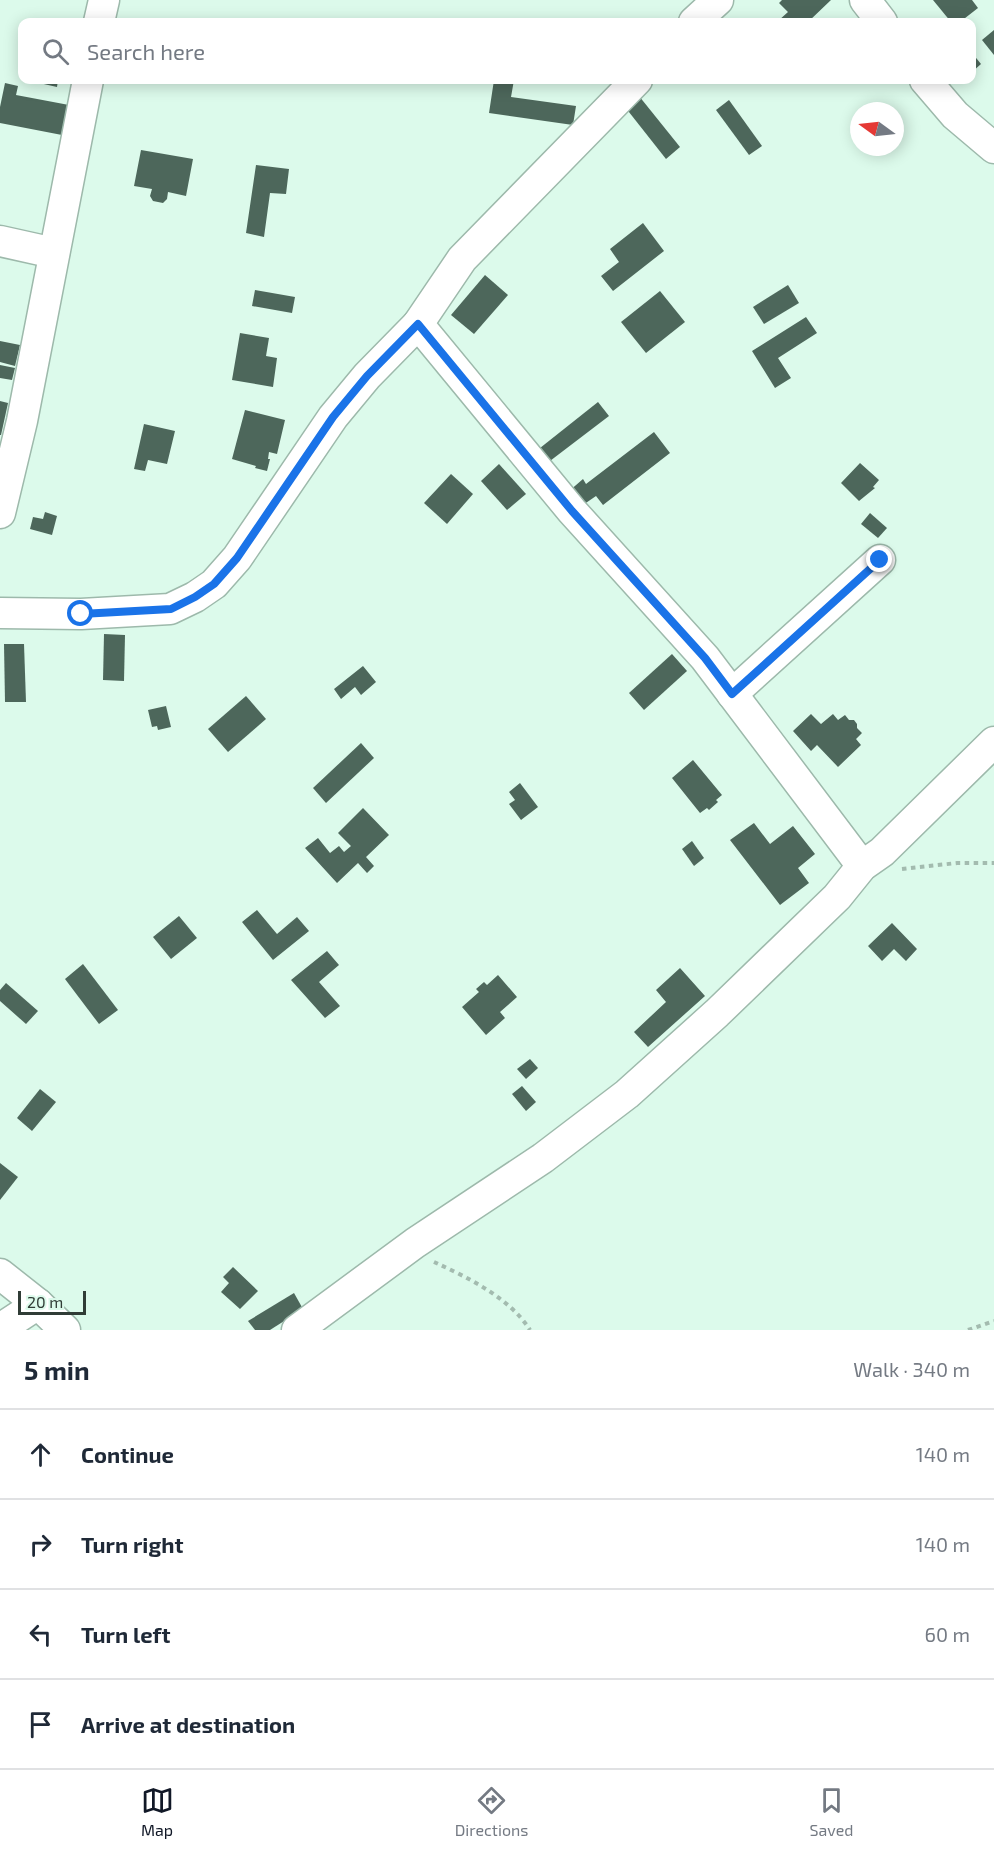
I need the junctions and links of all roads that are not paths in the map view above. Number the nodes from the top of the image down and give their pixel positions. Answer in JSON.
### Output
{"nodes":[{"id":1,"x":104,"y":0,"type":"edge"},
{"id":2,"x":718,"y":0,"type":"edge"},
{"id":3,"x":865,"y":0,"type":"edge"},
{"id":4,"x":100,"y":18,"type":"edge"},
{"id":5,"x":698,"y":18,"type":"edge"},
{"id":6,"x":879,"y":18,"type":"edge"},
{"id":7,"x":87,"y":84,"type":"edge"},
{"id":8,"x":633,"y":84,"type":"edge"},
{"id":9,"x":928,"y":84,"type":"edge"},
{"id":10,"x":994,"y":148,"type":"edge"},
{"id":11,"x":0,"y":241,"type":"edge"},
{"id":12,"x":54,"y":253,"type":"junction"},
{"id":13,"x":418,"y":324,"type":"junction"},
{"id":14,"x":0,"y":513,"type":"edge"},
{"id":15,"x":880,"y":560,"type":"dead end"},
{"id":16,"x":0,"y":613,"type":"edge"},
{"id":17,"x":732,"y":694,"type":"junction"},
{"id":18,"x":994,"y":742,"type":"edge"},
{"id":19,"x":862,"y":866,"type":"junction"},
{"id":20,"x":0,"y":1274,"type":"edge"},
{"id":21,"x":38,"y":1304,"type":"junction"},
{"id":22,"x":0,"y":1329,"type":"edge"},
{"id":23,"x":65,"y":1330,"type":"edge"},
{"id":24,"x":297,"y":1330,"type":"edge"}],
"edges":[{"from":1,"to":4,"type":"street"},
{"from":2,"to":5,"type":"street"},
{"from":3,"to":6,"type":"street"},
{"from":7,"to":12,"type":"street"},
{"from":8,"to":13,"type":"street"},
{"from":9,"to":10,"type":"street"},
{"from":11,"to":12,"type":"street"},
{"from":12,"to":14,"type":"street"},
{"from":13,"to":16,"type":"street"},
{"from":13,"to":17,"type":"street"},
{"from":15,"to":17,"type":"street"},
{"from":17,"to":19,"type":"street"},
{"from":18,"to":19,"type":"street"},
{"from":19,"to":24,"type":"street"},
{"from":20,"to":21,"type":"street"},
{"from":21,"to":22,"type":"street"},
{"from":21,"to":23,"type":"street"}]}
